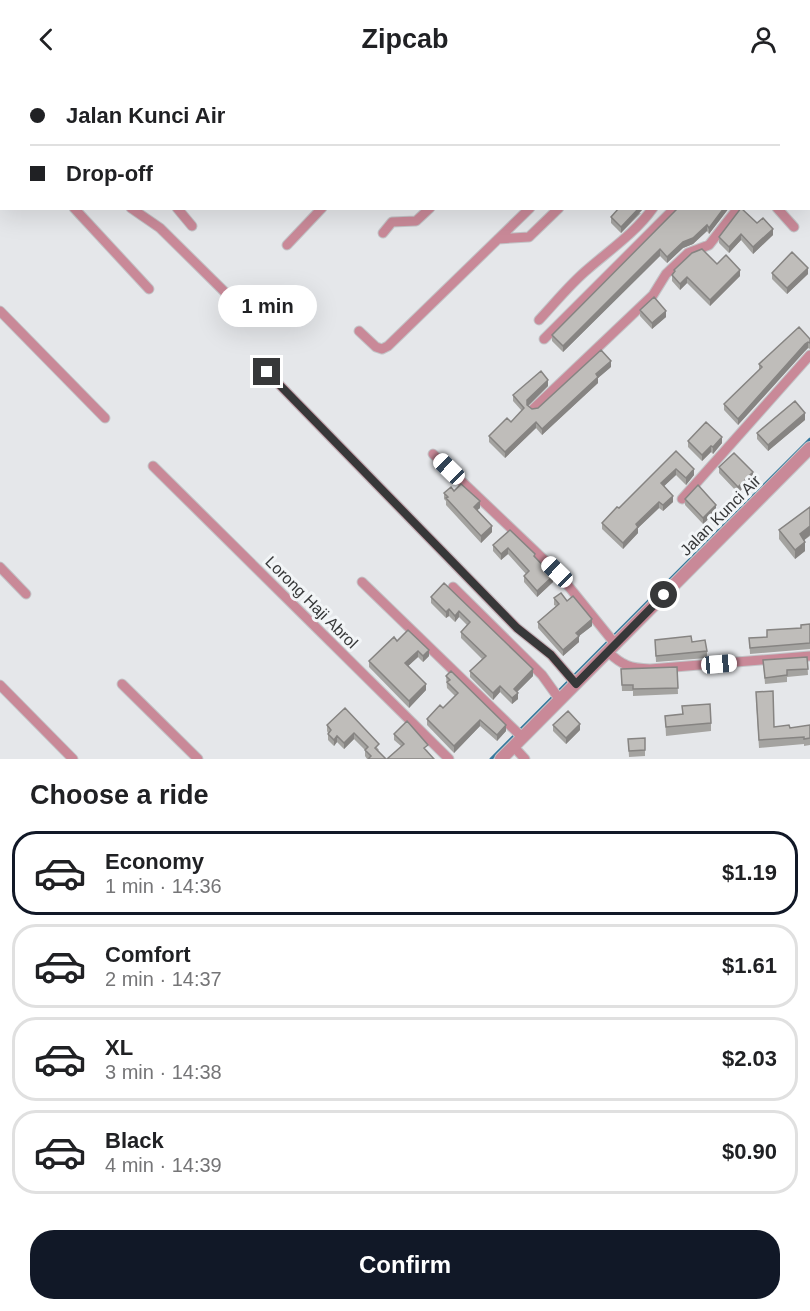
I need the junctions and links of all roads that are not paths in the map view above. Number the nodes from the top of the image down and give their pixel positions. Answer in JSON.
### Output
{"nodes":[{"id":1,"x":76,"y":210,"type":"edge"},
{"id":2,"x":134,"y":210,"type":"edge"},
{"id":3,"x":179,"y":210,"type":"edge"},
{"id":4,"x":320,"y":210,"type":"edge"},
{"id":5,"x":428,"y":210,"type":"edge"},
{"id":6,"x":528,"y":210,"type":"edge"},
{"id":7,"x":557,"y":210,"type":"edge"},
{"id":8,"x":652,"y":210,"type":"edge"},
{"id":9,"x":673,"y":210,"type":"edge"},
{"id":10,"x":736,"y":210,"type":"edge"},
{"id":11,"x":779,"y":210,"type":"edge"},
{"id":12,"x":192,"y":225,"type":"dead end"},
{"id":13,"x":794,"y":227,"type":"dead end"},
{"id":14,"x":382,"y":233,"type":"dead end"},
{"id":15,"x":498,"y":239,"type":"junction"},
{"id":16,"x":287,"y":245,"type":"dead end"},
{"id":17,"x":149,"y":289,"type":"dead end"},
{"id":18,"x":0,"y":311,"type":"edge"},
{"id":19,"x":244,"y":311,"type":"dead end"},
{"id":20,"x":539,"y":320,"type":"dead end"},
{"id":21,"x":359,"y":331,"type":"dead end"},
{"id":22,"x":544,"y":339,"type":"dead end"},
{"id":23,"x":810,"y":355,"type":"edge"},
{"id":24,"x":267,"y":372,"type":"dead end"},
{"id":25,"x":533,"y":409,"type":"edge"},
{"id":26,"x":105,"y":418,"type":"dead end"},
{"id":27,"x":810,"y":448,"type":"edge"},
{"id":28,"x":433,"y":454,"type":"dead end"},
{"id":29,"x":153,"y":466,"type":"dead end"},
{"id":30,"x":682,"y":499,"type":"dead end"},
{"id":31,"x":0,"y":567,"type":"edge"},
{"id":32,"x":362,"y":582,"type":"dead end"},
{"id":33,"x":453,"y":587,"type":"dead end"},
{"id":34,"x":26,"y":594,"type":"dead end"},
{"id":35,"x":611,"y":643,"type":"junction"},
{"id":36,"x":810,"y":656,"type":"edge"},
{"id":37,"x":572,"y":680,"type":"junction"},
{"id":38,"x":122,"y":684,"type":"dead end"},
{"id":39,"x":0,"y":685,"type":"edge"},
{"id":40,"x":557,"y":696,"type":"junction"},
{"id":41,"x":518,"y":737,"type":"junction"},
{"id":42,"x":73,"y":759,"type":"edge"},
{"id":43,"x":198,"y":759,"type":"edge"},
{"id":44,"x":449,"y":759,"type":"edge"},
{"id":45,"x":501,"y":759,"type":"edge"},
{"id":46,"x":525,"y":759,"type":"edge"}],
"edges":[{"from":1,"to":17,"type":"street"},
{"from":2,"to":19,"type":"street"},
{"from":3,"to":12,"type":"street"},
{"from":4,"to":16,"type":"street"},
{"from":5,"to":14,"type":"street"},
{"from":6,"to":15,"type":"street"},
{"from":7,"to":15,"type":"street"},
{"from":8,"to":20,"type":"street"},
{"from":9,"to":22,"type":"street"},
{"from":10,"to":25,"type":"street"},
{"from":11,"to":13,"type":"street"},
{"from":15,"to":21,"type":"street"},
{"from":18,"to":26,"type":"street"},
{"from":23,"to":30,"type":"street"},
{"from":24,"to":37,"type":"street"},
{"from":27,"to":35,"type":"street","name":"Jalan Kunci Air"},
{"from":28,"to":35,"type":"street"},
{"from":29,"to":44,"type":"street","name":"Lorong Haji Abrol"},
{"from":31,"to":34,"type":"street"},
{"from":32,"to":41,"type":"street"},
{"from":33,"to":40,"type":"street"},
{"from":35,"to":36,"type":"street"},
{"from":35,"to":37,"type":"street","name":"Jalan Kunci Air"},
{"from":37,"to":40,"type":"street","name":"Jalan Kunci Air"},
{"from":38,"to":43,"type":"street"},
{"from":39,"to":42,"type":"street"},
{"from":40,"to":41,"type":"street","name":"Jalan Kunci Air"},
{"from":41,"to":45,"type":"street","name":"Jalan Kunci Air"},
{"from":41,"to":46,"type":"street"}]}
